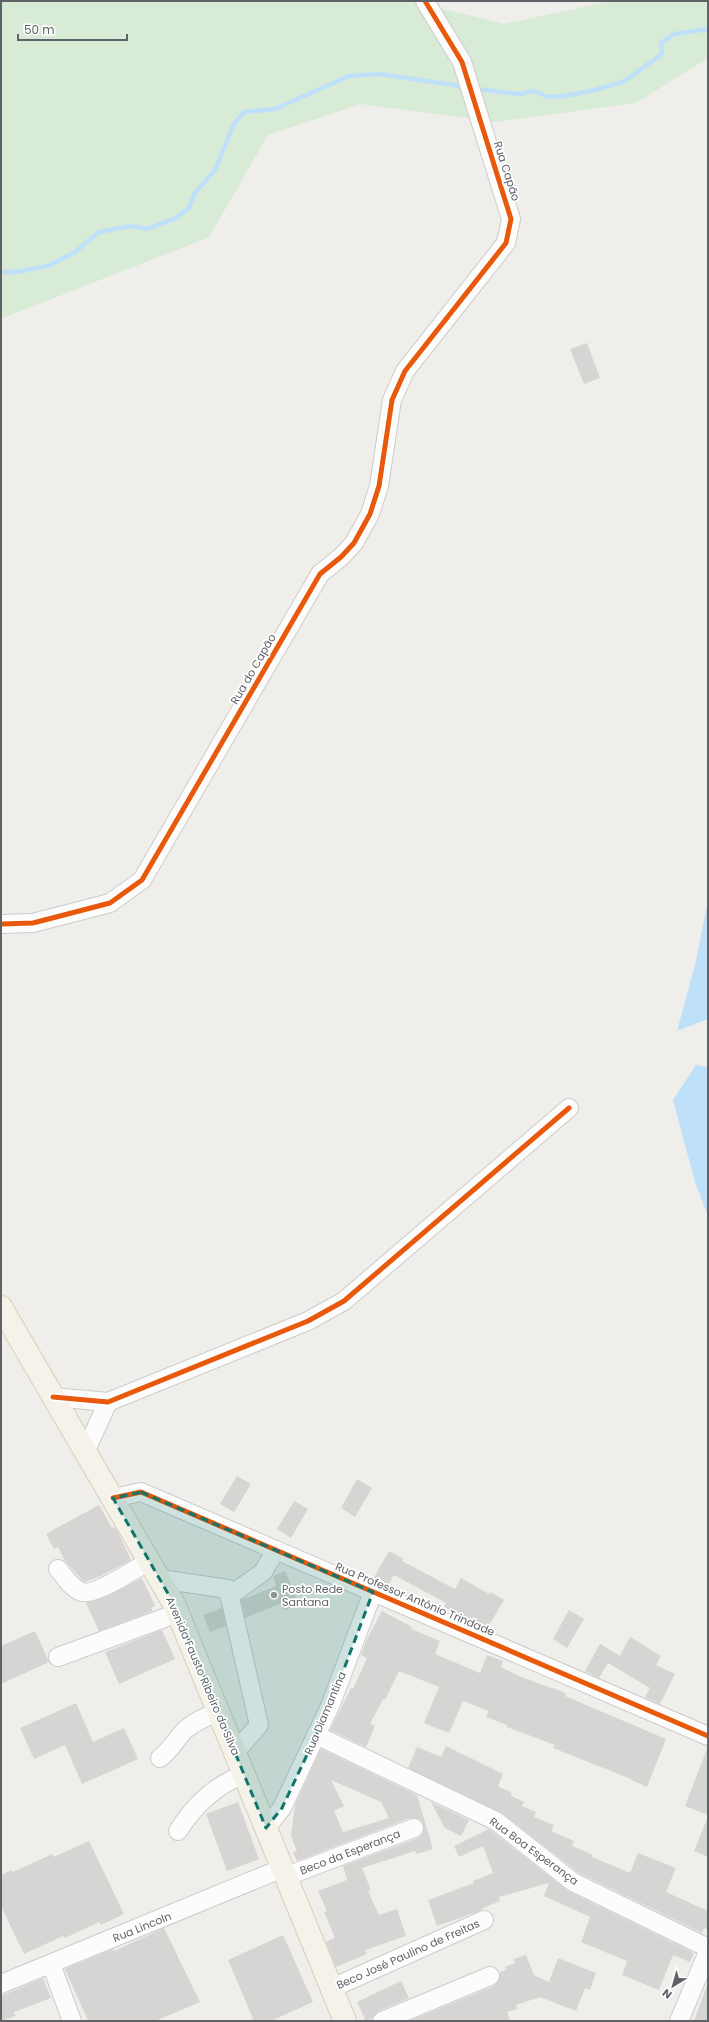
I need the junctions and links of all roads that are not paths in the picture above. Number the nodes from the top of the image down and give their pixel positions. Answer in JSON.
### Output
{"nodes":[{"id":1,"x":425,"y":1,"type":"edge"},
{"id":2,"x":434,"y":334,"type":"joint"},
{"id":3,"x":1,"y":924,"type":"edge"},
{"id":4,"x":569,"y":1108,"type":"dead end"},
{"id":5,"x":1,"y":1307,"type":"edge"},
{"id":6,"x":53,"y":1397,"type":"junction"},
{"id":7,"x":108,"y":1402,"type":"junction"},
{"id":8,"x":85,"y":1452,"type":"junction"},
{"id":9,"x":113,"y":1498,"type":"junction"},
{"id":10,"x":276,"y":1550,"type":"junction"},
{"id":11,"x":58,"y":1569,"type":"dead end"},
{"id":12,"x":154,"y":1570,"type":"junction"},
{"id":13,"x":374,"y":1592,"type":"junction"},
{"id":14,"x":229,"y":1596,"type":"junction"},
{"id":15,"x":178,"y":1613,"type":"junction"},
{"id":16,"x":58,"y":1657,"type":"dead end"},
{"id":17,"x":218,"y":1712,"type":"junction"},
{"id":18,"x":316,"y":1735,"type":"junction"},
{"id":19,"x":708,"y":1736,"type":"edge"},
{"id":20,"x":235,"y":1752,"type":"junction"},
{"id":21,"x":160,"y":1758,"type":"dead end"},
{"id":22,"x":244,"y":1774,"type":"junction"},
{"id":23,"x":266,"y":1828,"type":"junction"},
{"id":24,"x":414,"y":1828,"type":"dead end"},
{"id":25,"x":178,"y":1831,"type":"dead end"},
{"id":26,"x":285,"y":1872,"type":"junction"},
{"id":27,"x":484,"y":1920,"type":"dead end"},
{"id":28,"x":708,"y":1948,"type":"edge"},
{"id":29,"x":708,"y":1952,"type":"edge"},
{"id":30,"x":51,"y":1964,"type":"junction"},
{"id":31,"x":490,"y":1976,"type":"dead end"},
{"id":32,"x":1,"y":1984,"type":"edge"},
{"id":33,"x":332,"y":1988,"type":"junction"},
{"id":34,"x":72,"y":2021,"type":"edge"},
{"id":35,"x":346,"y":2021,"type":"edge"},
{"id":36,"x":382,"y":2021,"type":"edge"},
{"id":37,"x":679,"y":2021,"type":"edge"}],
"edges":[{"from":1,"to":2,"type":"street","name":"Rua Capão"},
{"from":2,"to":3,"type":"street","name":"Rua do Capão"},
{"from":4,"to":7,"type":"street"},
{"from":5,"to":6,"type":"main road","name":"Avenida Fausto Ribeiro da Silva"},
{"from":6,"to":7,"type":"street"},
{"from":6,"to":8,"type":"main road","name":"Avenida Fausto Ribeiro da Silva"},
{"from":7,"to":8,"type":"street"},
{"from":8,"to":9,"type":"main road","name":"Avenida Fausto Ribeiro da Silva"},
{"from":9,"to":10,"type":"street","name":"Rua Professor Antônio Trindade"},
{"from":9,"to":12,"type":"main road","name":"Avenida Fausto Ribeiro da Silva"},
{"from":10,"to":13,"type":"street","name":"Rua Professor Antônio Trindade"},
{"from":10,"to":14,"type":"street"},
{"from":11,"to":12,"type":"street"},
{"from":12,"to":14,"type":"street"},
{"from":12,"to":15,"type":"main road","name":"Avenida Fausto Ribeiro da Silva"},
{"from":13,"to":18,"type":"street","name":"Rua Diamantina"},
{"from":13,"to":19,"type":"street","name":"Rua Professor Antônio Trindade"},
{"from":14,"to":20,"type":"street"},
{"from":15,"to":16,"type":"street"},
{"from":15,"to":17,"type":"main road","name":"Avenida Fausto Ribeiro da Silva"},
{"from":17,"to":20,"type":"main road","name":"Avenida Fausto Ribeiro da Silva"},
{"from":17,"to":21,"type":"street"},
{"from":18,"to":23,"type":"street","name":"Rua Diamantina"},
{"from":18,"to":28,"type":"street","name":"Rua Boa Esperança"},
{"from":20,"to":22,"type":"main road","name":"Avenida Fausto Ribeiro da Silva"},
{"from":22,"to":23,"type":"main road","name":"Avenida Fausto Ribeiro da Silva"},
{"from":22,"to":25,"type":"street"},
{"from":23,"to":26,"type":"main road","name":"Avenida Fausto Ribeiro da Silva"},
{"from":24,"to":26,"type":"street","name":"Beco da Esperança"},
{"from":26,"to":30,"type":"street","name":"Rua Lincoln"},
{"from":26,"to":33,"type":"main road","name":"Avenida Fausto Ribeiro da Silva"},
{"from":27,"to":33,"type":"street","name":"Beco José Paulino de Freitas"},
{"from":29,"to":37,"type":"street"},
{"from":30,"to":32,"type":"street","name":"Rua Lincoln"},
{"from":30,"to":34,"type":"street"},
{"from":31,"to":36,"type":"street"},
{"from":33,"to":35,"type":"main road","name":"Avenida Fausto Ribeiro da Silva"}]}
